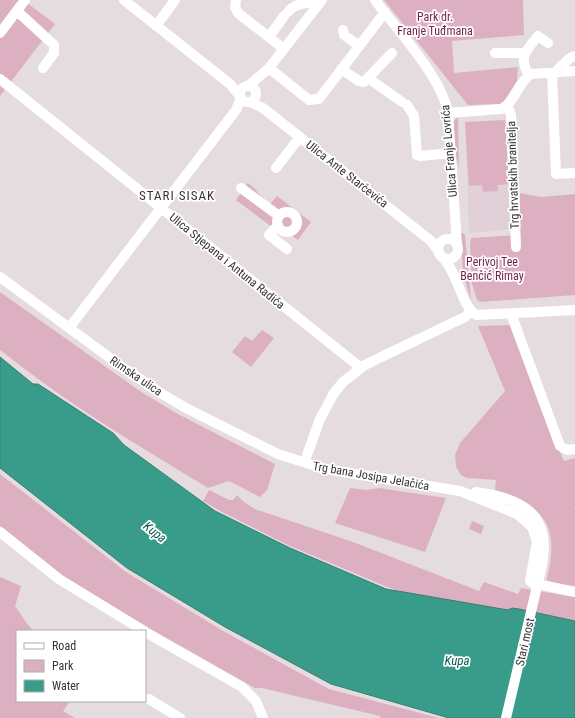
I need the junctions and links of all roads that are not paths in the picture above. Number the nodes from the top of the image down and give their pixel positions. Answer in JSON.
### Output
{"nodes":[{"id":1,"x":124,"y":0,"type":"edge"},
{"id":2,"x":175,"y":0,"type":"edge"},
{"id":3,"x":236,"y":0,"type":"edge"},
{"id":4,"x":375,"y":0,"type":"edge"},
{"id":5,"x":319,"y":1,"type":"edge"},
{"id":6,"x":20,"y":4,"type":"edge"},
{"id":7,"x":385,"y":12,"type":"junction"},
{"id":8,"x":156,"y":26,"type":"junction"},
{"id":9,"x":343,"y":30,"type":"dead end"},
{"id":10,"x":0,"y":33,"type":"edge"},
{"id":11,"x":269,"y":37,"type":"junction"},
{"id":12,"x":548,"y":43,"type":"dead end"},
{"id":13,"x":359,"y":46,"type":"junction"},
{"id":14,"x":284,"y":49,"type":"junction"},
{"id":15,"x":392,"y":53,"type":"dead end"},
{"id":16,"x":495,"y":53,"type":"dead end"},
{"id":17,"x":524,"y":53,"type":"junction"},
{"id":18,"x":575,"y":56,"type":"edge"},
{"id":19,"x":43,"y":68,"type":"dead end"},
{"id":20,"x":269,"y":68,"type":"junction"},
{"id":21,"x":342,"y":69,"type":"junction"},
{"id":22,"x":575,"y":72,"type":"edge"},
{"id":23,"x":555,"y":73,"type":"junction"},
{"id":24,"x":529,"y":75,"type":"junction"},
{"id":25,"x":368,"y":78,"type":"junction"},
{"id":26,"x":0,"y":79,"type":"edge"},
{"id":27,"x":248,"y":95,"type":"junction"},
{"id":28,"x":508,"y":105,"type":"junction"},
{"id":29,"x":448,"y":113,"type":"junction"},
{"id":30,"x":300,"y":137,"type":"junction"},
{"id":31,"x":451,"y":153,"type":"junction"},
{"id":32,"x":276,"y":168,"type":"dead end"},
{"id":33,"x":575,"y":173,"type":"edge"},
{"id":34,"x":241,"y":188,"type":"dead end"},
{"id":35,"x":162,"y":207,"type":"junction"},
{"id":36,"x":455,"y":228,"type":"junction"},
{"id":37,"x":444,"y":240,"type":"junction"},
{"id":38,"x":431,"y":241,"type":"junction"},
{"id":39,"x":516,"y":247,"type":"dead end"},
{"id":40,"x":287,"y":249,"type":"dead end"},
{"id":41,"x":456,"y":250,"type":"junction"},
{"id":42,"x":441,"y":255,"type":"junction"},
{"id":43,"x":455,"y":275,"type":"junction"},
{"id":44,"x":0,"y":277,"type":"edge"},
{"id":45,"x":575,"y":310,"type":"edge"},
{"id":46,"x":471,"y":312,"type":"junction"},
{"id":47,"x":511,"y":314,"type":"junction"},
{"id":48,"x":69,"y":328,"type":"junction"},
{"id":49,"x":361,"y":368,"type":"junction"},
{"id":50,"x":575,"y":449,"type":"edge"},
{"id":51,"x":307,"y":455,"type":"dead end"},
{"id":52,"x":284,"y":457,"type":"joint"},
{"id":53,"x":460,"y":491,"type":"junction"},
{"id":54,"x":494,"y":496,"type":"joint"},
{"id":55,"x":0,"y":532,"type":"edge"},
{"id":56,"x":575,"y":592,"type":"edge"},
{"id":57,"x":142,"y":630,"type":"edge"},
{"id":58,"x":146,"y":632,"type":"edge"},
{"id":59,"x":150,"y":699,"type":"dead end"},
{"id":60,"x":180,"y":718,"type":"edge"},
{"id":61,"x":263,"y":718,"type":"edge"},
{"id":62,"x":506,"y":718,"type":"edge"}],
"edges":[{"from":1,"to":8,"type":"street"},
{"from":2,"to":8,"type":"street"},
{"from":3,"to":11,"type":"street"},
{"from":4,"to":7,"type":"street","name":"Ulica Franje Lovrića"},
{"from":5,"to":11,"type":"street"},
{"from":5,"to":14,"type":"street"},
{"from":6,"to":10,"type":"street"},
{"from":6,"to":19,"type":"street"},
{"from":7,"to":13,"type":"street"},
{"from":7,"to":29,"type":"street","name":"Ulica Franje Lovrića"},
{"from":8,"to":27,"type":"street"},
{"from":9,"to":13,"type":"street"},
{"from":11,"to":14,"type":"street"},
{"from":12,"to":17,"type":"street"},
{"from":13,"to":21,"type":"street"},
{"from":14,"to":20,"type":"street"},
{"from":15,"to":25,"type":"street"},
{"from":16,"to":17,"type":"street"},
{"from":17,"to":24,"type":"street"},
{"from":18,"to":23,"type":"street"},
{"from":20,"to":21,"type":"street"},
{"from":20,"to":27,"type":"street"},
{"from":21,"to":25,"type":"street"},
{"from":22,"to":23,"type":"street"},
{"from":23,"to":24,"type":"street"},
{"from":23,"to":33,"type":"street"},
{"from":24,"to":28,"type":"street"},
{"from":25,"to":31,"type":"street"},
{"from":26,"to":35,"type":"street","name":"Ulica Stjepana i Antuna Radića"},
{"from":27,"to":30,"type":"street","name":"Ulica Ante Starčevića"},
{"from":27,"to":35,"type":"street"},
{"from":28,"to":29,"type":"street"},
{"from":28,"to":39,"type":"street","name":"Trg hrvatskih branitelja"},
{"from":29,"to":31,"type":"street","name":"Ulica Franje Lovrića"},
{"from":30,"to":32,"type":"street"},
{"from":30,"to":38,"type":"street","name":"Ulica Ante Starčevića"},
{"from":31,"to":36,"type":"street","name":"Ulica Franje Lovrića"},
{"from":34,"to":40,"type":"street"},
{"from":35,"to":48,"type":"street"},
{"from":35,"to":49,"type":"street","name":"Ulica Stjepana i Antuna Radića"},
{"from":36,"to":37,"type":"street"},
{"from":36,"to":41,"type":"street","name":"Ulica Franje Lovrića"},
{"from":37,"to":38,"type":"street"},
{"from":37,"to":41,"type":"street"},
{"from":37,"to":42,"type":"street"},
{"from":38,"to":42,"type":"street","name":"Ulica Ante Starčevića"},
{"from":41,"to":42,"type":"street"},
{"from":41,"to":43,"type":"street","name":"Ulica Ante Starčevića"},
{"from":42,"to":43,"type":"street","name":"Ulica Ante Starčevića"},
{"from":43,"to":46,"type":"street","name":"Ulica Ante Starčevića"},
{"from":44,"to":48,"type":"street","name":"Rimska ulica"},
{"from":45,"to":47,"type":"street"},
{"from":46,"to":47,"type":"street"},
{"from":46,"to":49,"type":"street"},
{"from":47,"to":50,"type":"street"},
{"from":48,"to":52,"type":"street","name":"Rimska ulica"},
{"from":49,"to":51,"type":"street"},
{"from":52,"to":53,"type":"street","name":"Trg bana Josipa Jelačića"},
{"from":53,"to":54,"type":"street","name":"Trg bana Josipa Jelačića"},
{"from":53,"to":56,"type":"street","name":"Trg bana Josipa Jelačića"},
{"from":54,"to":62,"type":"street","name":"Stari most"},
{"from":55,"to":57,"type":"street"},
{"from":58,"to":61,"type":"street"},
{"from":59,"to":60,"type":"street"}]}
